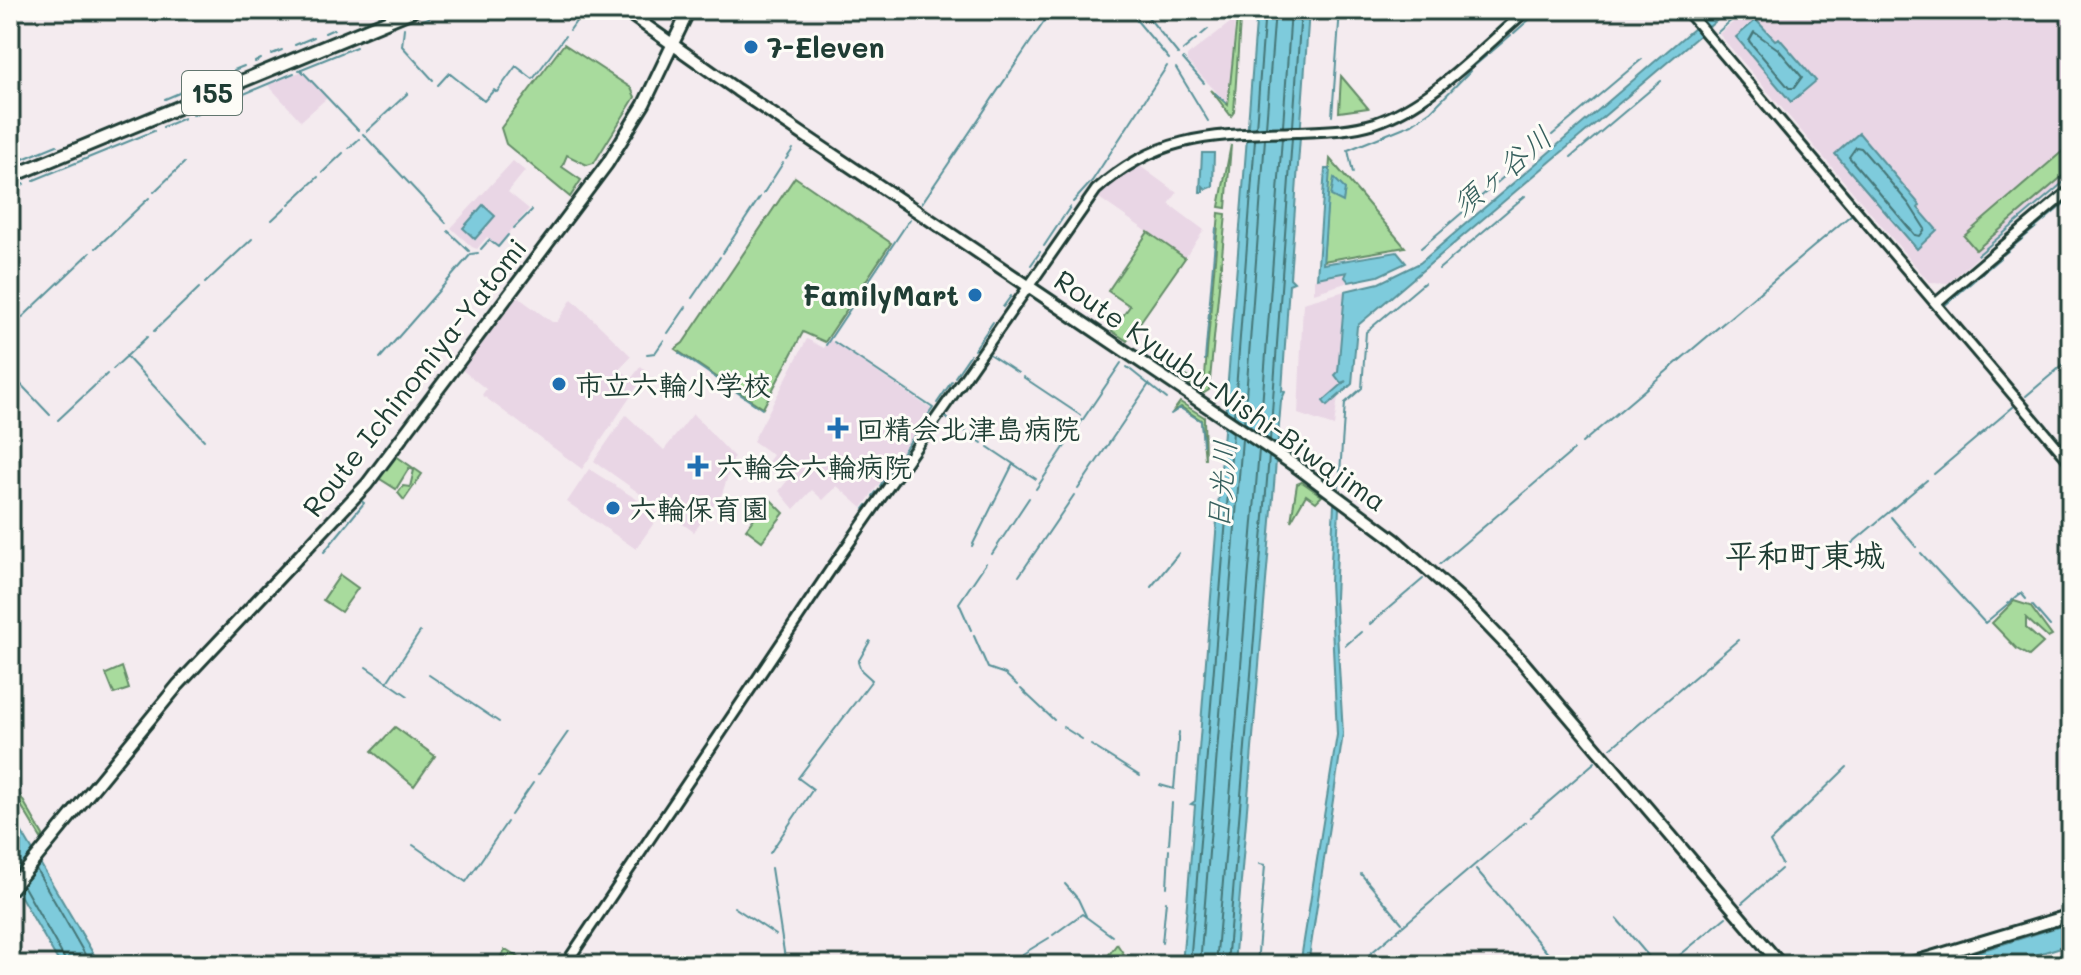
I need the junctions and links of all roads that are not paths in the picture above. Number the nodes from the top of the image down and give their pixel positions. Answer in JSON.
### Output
{"nodes":[{"id":1,"x":414,"y":10,"type":"edge"},
{"id":2,"x":624,"y":10,"type":"edge"},
{"id":3,"x":689,"y":10,"type":"edge"},
{"id":4,"x":1527,"y":10,"type":"edge"},
{"id":5,"x":1686,"y":10,"type":"edge"},
{"id":6,"x":672,"y":46,"type":"junction"},
{"id":7,"x":10,"y":177,"type":"edge"},
{"id":8,"x":2071,"y":189,"type":"edge"},
{"id":9,"x":1026,"y":285,"type":"junction"},
{"id":10,"x":1936,"y":303,"type":"junction"},
{"id":11,"x":2071,"y":463,"type":"edge"},
{"id":12,"x":10,"y":890,"type":"edge"},
{"id":13,"x":2071,"y":915,"type":"edge"},
{"id":14,"x":565,"y":965,"type":"edge"},
{"id":15,"x":1781,"y":965,"type":"edge"},
{"id":16,"x":1905,"y":965,"type":"edge"}],
"edges":[{"from":1,"to":7,"type":"highway","number":"155"},
{"from":2,"to":6,"type":"main road","name":"Route Kyuubu-Nishi-Biwajima"},
{"from":3,"to":6,"type":"main road","name":"Route Ichinomiya-Yatomi"},
{"from":4,"to":9,"type":"street"},
{"from":5,"to":10,"type":"street"},
{"from":6,"to":9,"type":"main road","name":"Route Kyuubu-Nishi-Biwajima"},
{"from":6,"to":12,"type":"main road","name":"Route Ichinomiya-Yatomi"},
{"from":8,"to":10,"type":"street"},
{"from":9,"to":14,"type":"street"},
{"from":9,"to":15,"type":"main road","name":"Route Kyuubu-Nishi-Biwajima"},
{"from":10,"to":11,"type":"street"},
{"from":13,"to":16,"type":"main road"}]}
